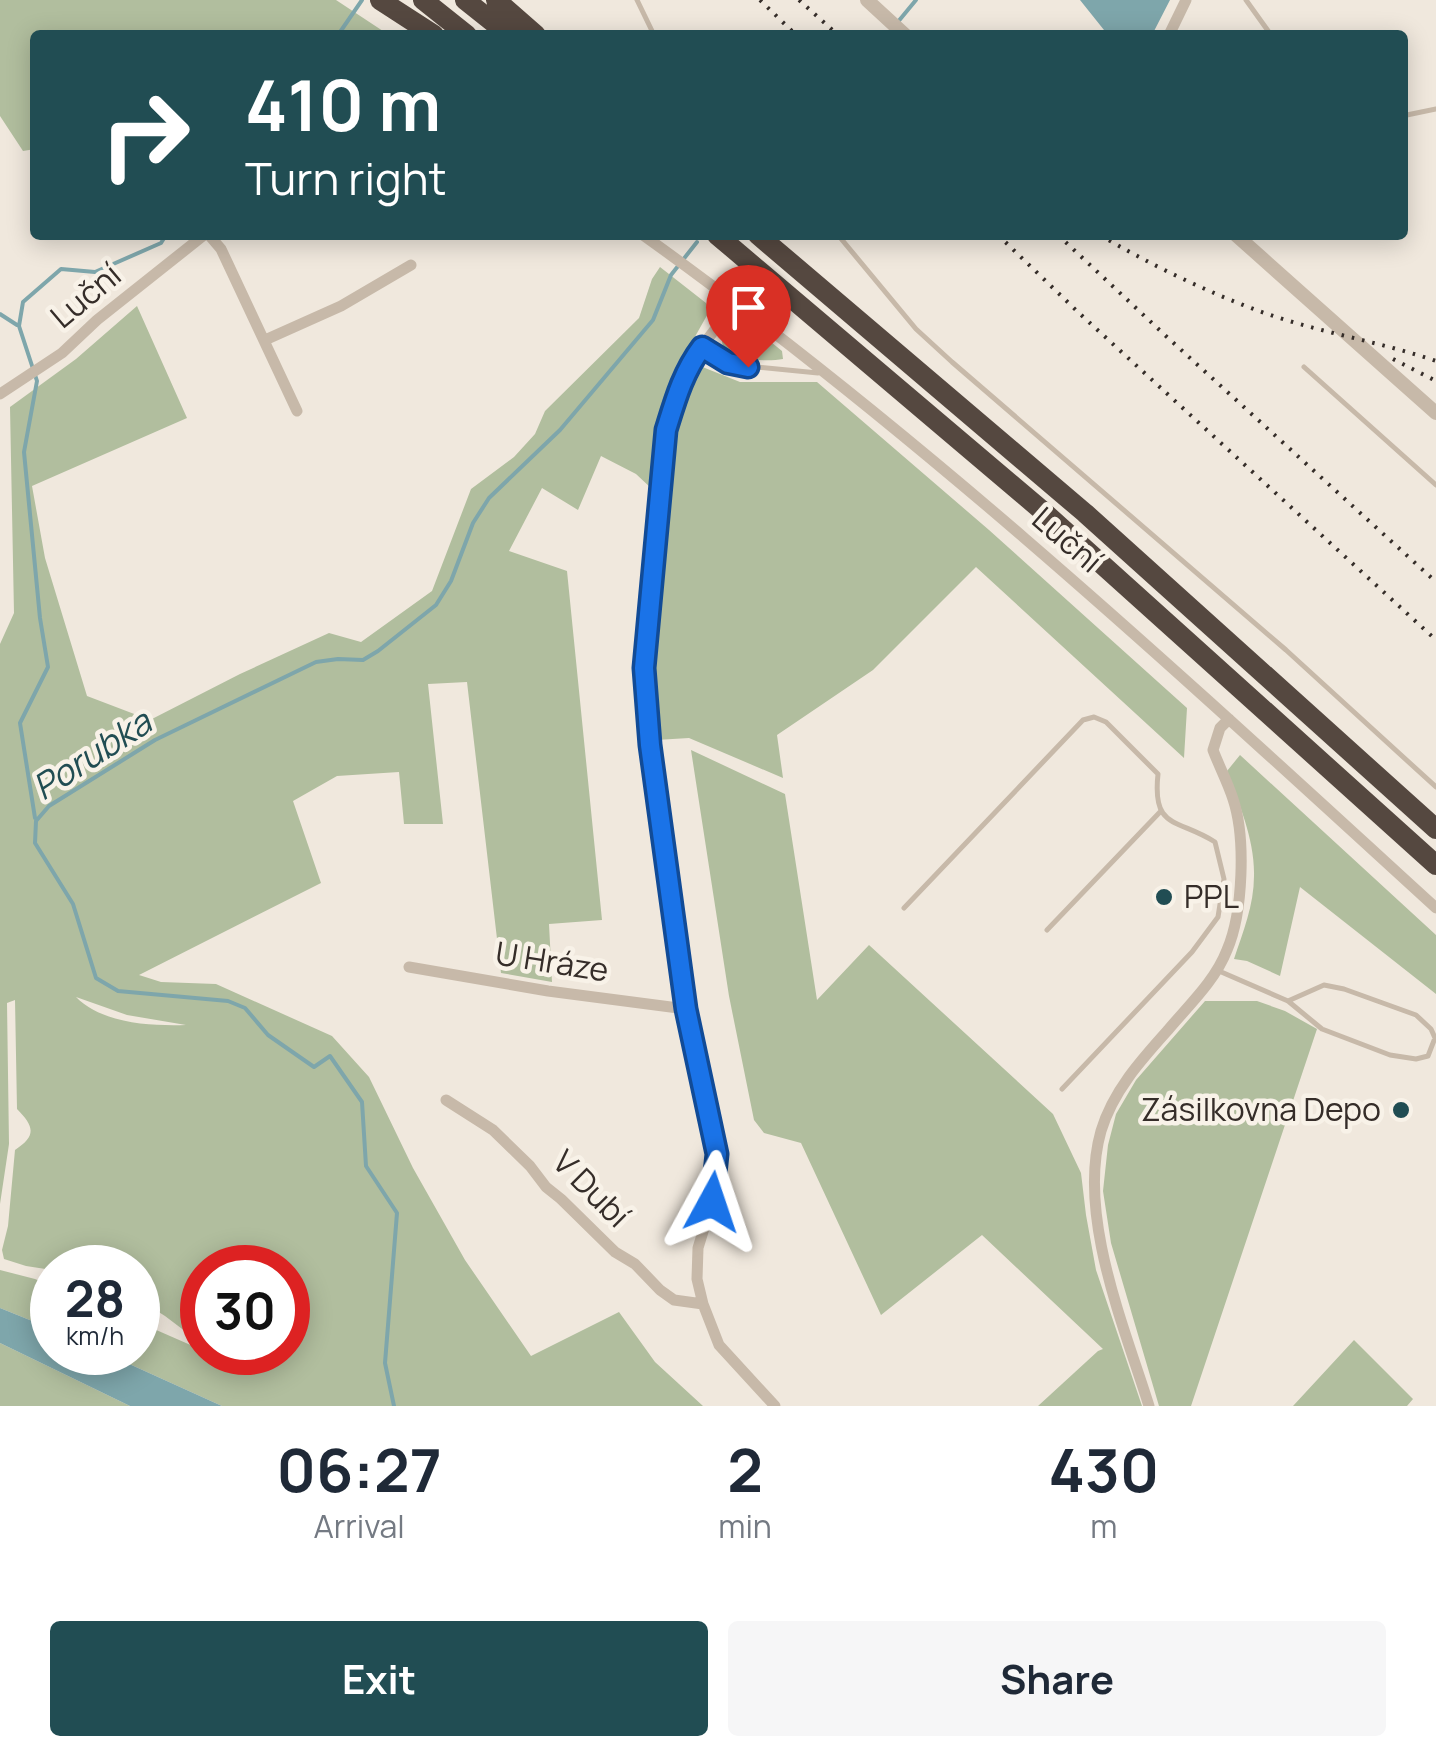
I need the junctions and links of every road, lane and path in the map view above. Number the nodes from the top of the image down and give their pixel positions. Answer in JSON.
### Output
{"nodes":[{"id":1,"x":380,"y":0,"type":"edge"},
{"id":2,"x":423,"y":0,"type":"edge"},
{"id":3,"x":464,"y":0,"type":"edge"},
{"id":4,"x":496,"y":0,"type":"edge"},
{"id":5,"x":637,"y":0,"type":"edge"},
{"id":6,"x":1186,"y":0,"type":"edge"},
{"id":7,"x":1246,"y":0,"type":"edge"},
{"id":8,"x":872,"y":5,"type":"edge"},
{"id":9,"x":426,"y":30,"type":"edge"},
{"id":10,"x":461,"y":30,"type":"edge"},
{"id":11,"x":503,"y":30,"type":"edge"},
{"id":12,"x":530,"y":30,"type":"edge"},
{"id":13,"x":652,"y":30,"type":"edge"},
{"id":14,"x":900,"y":30,"type":"edge"},
{"id":15,"x":1171,"y":30,"type":"edge"},
{"id":16,"x":1267,"y":30,"type":"edge"},
{"id":17,"x":1436,"y":108,"type":"edge"},
{"id":18,"x":1408,"y":115,"type":"edge"},
{"id":19,"x":200,"y":240,"type":"edge"},
{"id":20,"x":211,"y":240,"type":"edge"},
{"id":21,"x":650,"y":240,"type":"edge"},
{"id":22,"x":723,"y":240,"type":"edge"},
{"id":23,"x":764,"y":240,"type":"edge"},
{"id":24,"x":842,"y":240,"type":"edge"},
{"id":25,"x":1242,"y":240,"type":"edge"},
{"id":26,"x":411,"y":266,"type":"dead end"},
{"id":27,"x":735,"y":303,"type":"junction"},
{"id":28,"x":265,"y":340,"type":"junction"},
{"id":29,"x":702,"y":347,"type":"junction"},
{"id":30,"x":1304,"y":367,"type":"dead end"},
{"id":31,"x":828,"y":374,"type":"junction"},
{"id":32,"x":2,"y":390,"type":"edge"},
{"id":33,"x":1432,"y":410,"type":"edge"},
{"id":34,"x":296,"y":411,"type":"dead end"},
{"id":35,"x":1436,"y":484,"type":"edge"},
{"id":36,"x":1229,"y":719,"type":"junction"},
{"id":37,"x":1436,"y":787,"type":"edge"},
{"id":38,"x":1160,"y":812,"type":"junction"},
{"id":39,"x":1436,"y":829,"type":"edge"},
{"id":40,"x":1436,"y":865,"type":"edge"},
{"id":41,"x":904,"y":908,"type":"dead end"},
{"id":42,"x":1436,"y":908,"type":"edge"},
{"id":43,"x":1047,"y":930,"type":"dead end"},
{"id":44,"x":410,"y":967,"type":"dead end"},
{"id":45,"x":1216,"y":970,"type":"junction"},
{"id":46,"x":1288,"y":1001,"type":"junction"},
{"id":47,"x":686,"y":1009,"type":"junction"},
{"id":48,"x":1062,"y":1090,"type":"dead end"},
{"id":49,"x":446,"y":1100,"type":"dead end"},
{"id":50,"x":703,"y":1304,"type":"junction"},
{"id":51,"x":775,"y":1406,"type":"edge"},
{"id":52,"x":1149,"y":1406,"type":"edge"}],
"edges":[{"from":1,"to":9,"type":"highway"},
{"from":2,"to":10,"type":"highway"},
{"from":3,"to":11,"type":"highway"},
{"from":4,"to":12,"type":"highway"},
{"from":5,"to":13,"type":"lane"},
{"from":6,"to":15,"type":"street"},
{"from":7,"to":16,"type":"lane"},
{"from":8,"to":14,"type":"street"},
{"from":17,"to":18,"type":"lane"},
{"from":19,"to":32,"type":"street","name":"Luční"},
{"from":20,"to":28,"type":"street"},
{"from":21,"to":27,"type":"street","name":"Luční"},
{"from":22,"to":40,"type":"highway"},
{"from":23,"to":39,"type":"highway"},
{"from":24,"to":37,"type":"lane"},
{"from":25,"to":33,"type":"street"},
{"from":26,"to":28,"type":"street"},
{"from":27,"to":29,"type":"street"},
{"from":27,"to":31,"type":"street","name":"Luční"},
{"from":28,"to":34,"type":"street"},
{"from":29,"to":31,"type":"lane"},
{"from":29,"to":47,"type":"street"},
{"from":30,"to":35,"type":"lane"},
{"from":31,"to":36,"type":"street","name":"Luční"},
{"from":36,"to":42,"type":"street","name":"Luční"},
{"from":36,"to":45,"type":"street"},
{"from":38,"to":41,"type":"lane"},
{"from":38,"to":43,"type":"lane"},
{"from":38,"to":48,"type":"lane"},
{"from":44,"to":47,"type":"street","name":"U Hráze"},
{"from":45,"to":46,"type":"lane"},
{"from":45,"to":52,"type":"street"},
{"from":46,"to":46,"type":"lane"},
{"from":47,"to":50,"type":"street"},
{"from":49,"to":50,"type":"street","name":"V Dubí"},
{"from":50,"to":51,"type":"street"}]}
